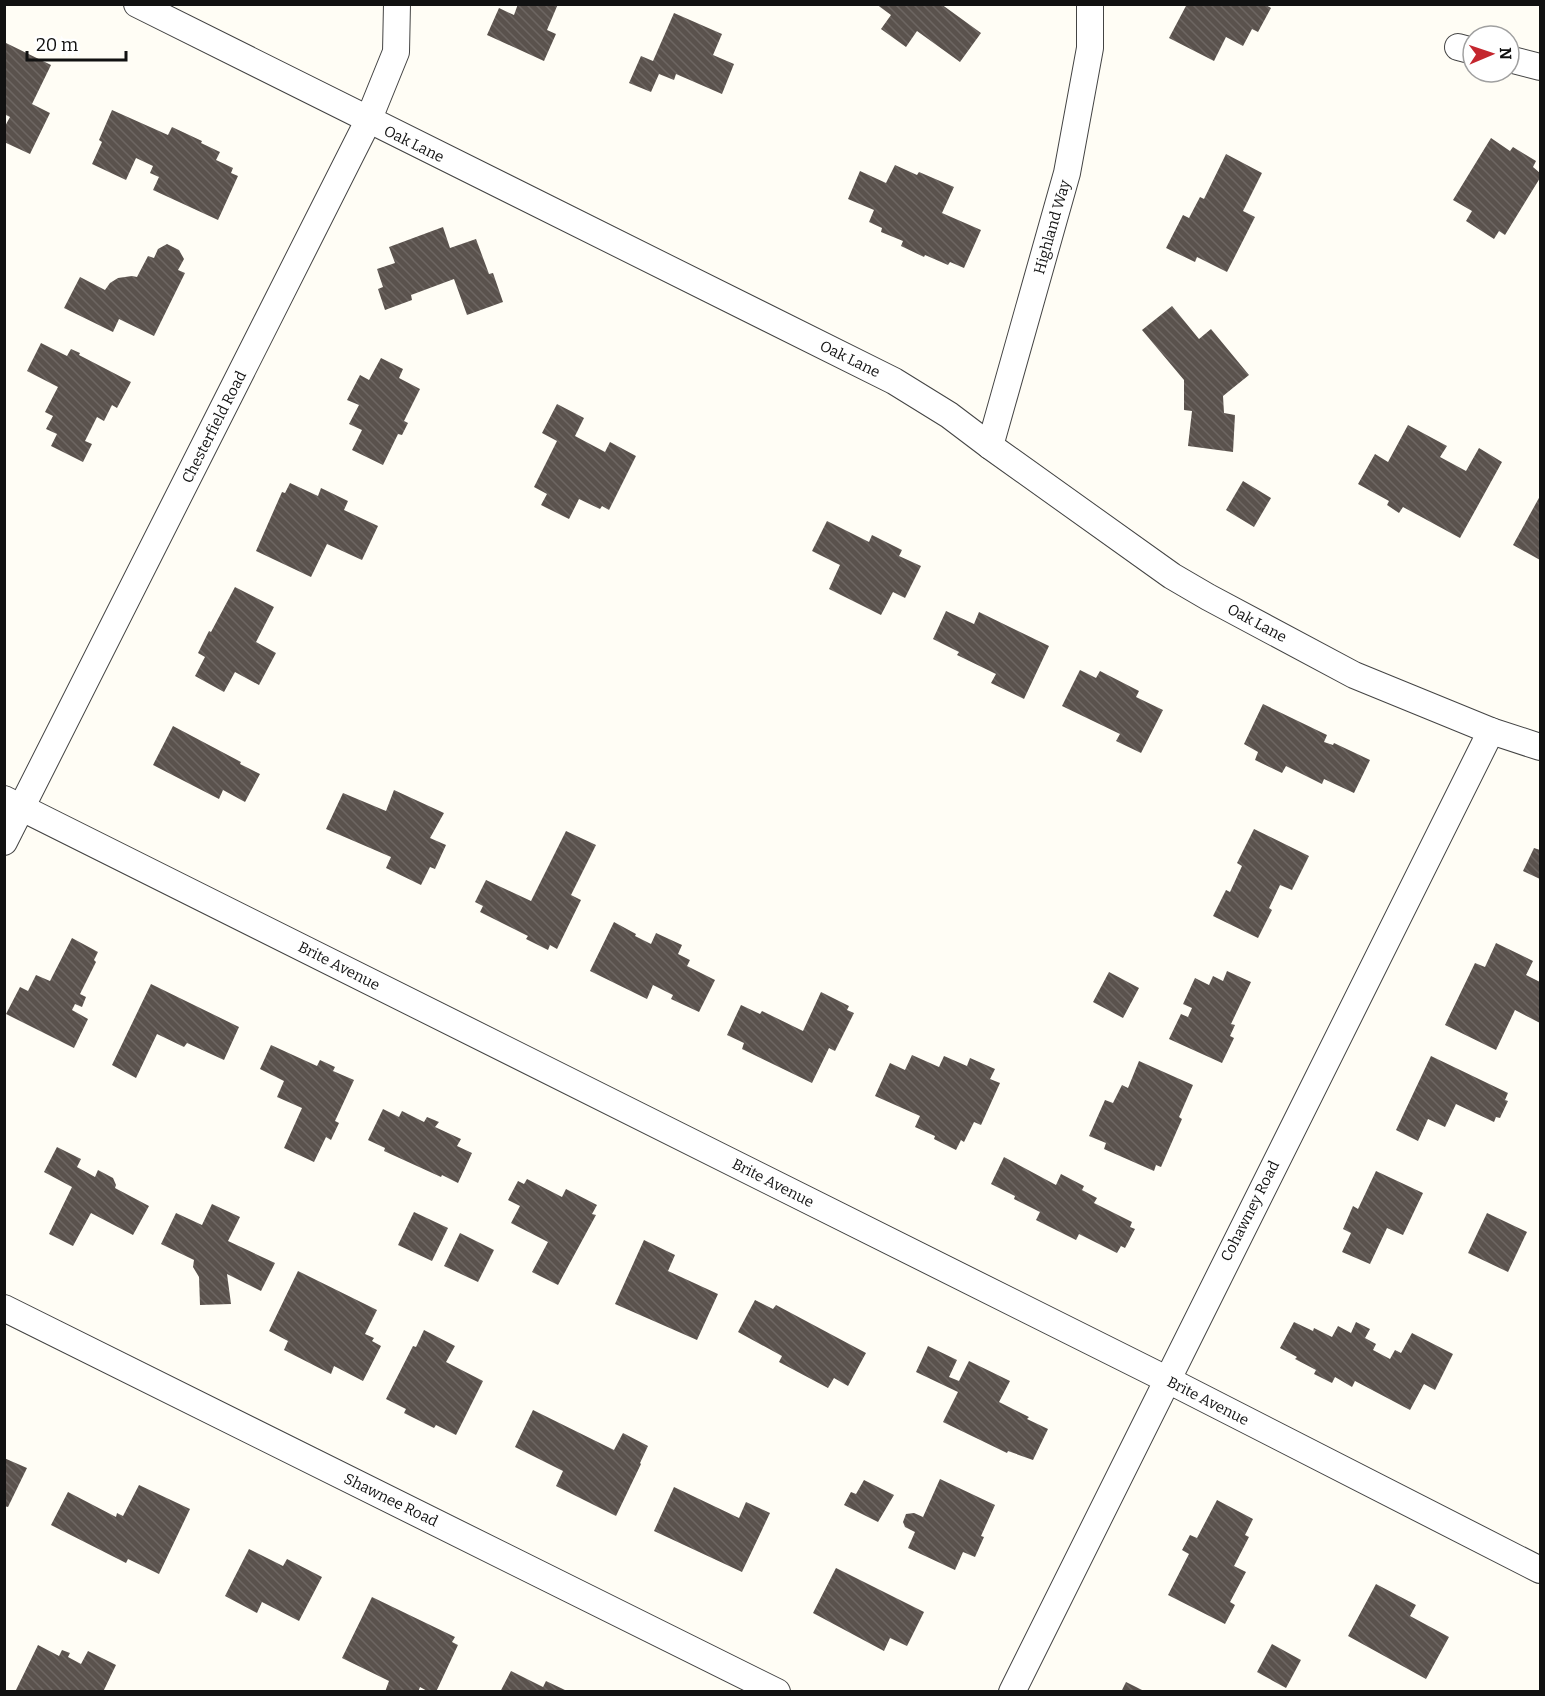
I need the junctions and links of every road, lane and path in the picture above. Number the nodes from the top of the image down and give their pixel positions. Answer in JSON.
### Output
{"nodes":[{"id":1,"x":137,"y":4,"type":"edge"},
{"id":2,"x":396,"y":4,"type":"edge"},
{"id":3,"x":1090,"y":4,"type":"edge"},
{"id":4,"x":1521,"y":62,"type":"edge"},
{"id":5,"x":1540,"y":67,"type":"edge"},
{"id":6,"x":368,"y":121,"type":"junction"},
{"id":7,"x":990,"y":446,"type":"junction"},
{"id":8,"x":1491,"y":731,"type":"junction"},
{"id":9,"x":1540,"y":747,"type":"edge"},
{"id":10,"x":13,"y":804,"type":"edge"},
{"id":11,"x":4,"y":842,"type":"edge"},
{"id":12,"x":4,"y":1308,"type":"edge"},
{"id":13,"x":1166,"y":1379,"type":"junction"},
{"id":14,"x":1540,"y":1570,"type":"edge"},
{"id":15,"x":777,"y":1692,"type":"edge"},
{"id":16,"x":1012,"y":1692,"type":"edge"}],
"edges":[{"from":1,"to":6,"type":"street","name":"Oak Lane"},
{"from":2,"to":6,"type":"street","name":"Chesterfield Road"},
{"from":3,"to":7,"type":"street","name":"Highland Way"},
{"from":4,"to":5,"type":"street"},
{"from":6,"to":7,"type":"street","name":"Oak Lane"},
{"from":6,"to":10,"type":"street","name":"Chesterfield Road"},
{"from":7,"to":8,"type":"street","name":"Oak Lane"},
{"from":8,"to":9,"type":"street","name":"Oak Lane"},
{"from":8,"to":13,"type":"street","name":"Cohawney Road"},
{"from":10,"to":11,"type":"street","name":"Chesterfield Road"},
{"from":10,"to":13,"type":"street","name":"Brite Avenue"},
{"from":12,"to":15,"type":"street","name":"Shawnee Road"},
{"from":13,"to":14,"type":"street","name":"Brite Avenue"},
{"from":13,"to":16,"type":"street","name":"Cohawney Road"}]}
